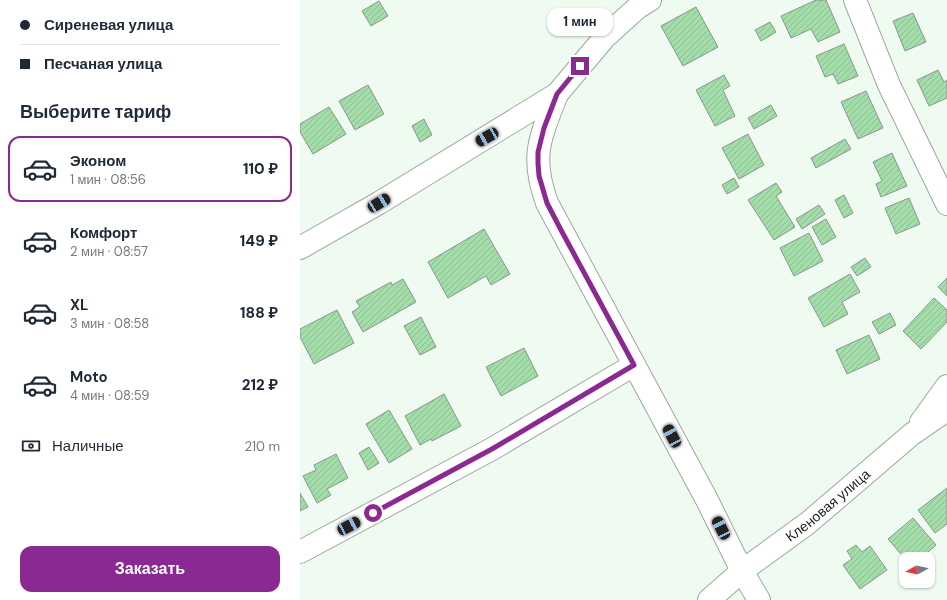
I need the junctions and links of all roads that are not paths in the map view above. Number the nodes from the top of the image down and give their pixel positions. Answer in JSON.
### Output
{"nodes":[{"id":1,"x":650,"y":0,"type":"edge"},
{"id":2,"x":855,"y":0,"type":"edge"},
{"id":3,"x":557,"y":94,"type":"junction"},
{"id":4,"x":947,"y":204,"type":"edge"},
{"id":5,"x":300,"y":248,"type":"edge"},
{"id":6,"x":634,"y":365,"type":"junction"},
{"id":7,"x":947,"y":386,"type":"edge"},
{"id":8,"x":947,"y":410,"type":"edge"},
{"id":9,"x":912,"y":434,"type":"junction"},
{"id":10,"x":300,"y":552,"type":"edge"},
{"id":11,"x":742,"y":571,"type":"junction"},
{"id":12,"x":709,"y":600,"type":"edge"},
{"id":13,"x":759,"y":600,"type":"edge"}],
"edges":[{"from":1,"to":3,"type":"street"},
{"from":2,"to":4,"type":"street"},
{"from":3,"to":5,"type":"street"},
{"from":3,"to":6,"type":"street"},
{"from":6,"to":10,"type":"street"},
{"from":6,"to":11,"type":"street"},
{"from":7,"to":9,"type":"street"},
{"from":8,"to":9,"type":"street","name":"Кленовая улица"},
{"from":9,"to":11,"type":"street","name":"Кленовая улица"},
{"from":11,"to":12,"type":"street","name":"Кленовая улица"},
{"from":11,"to":13,"type":"street"}]}
